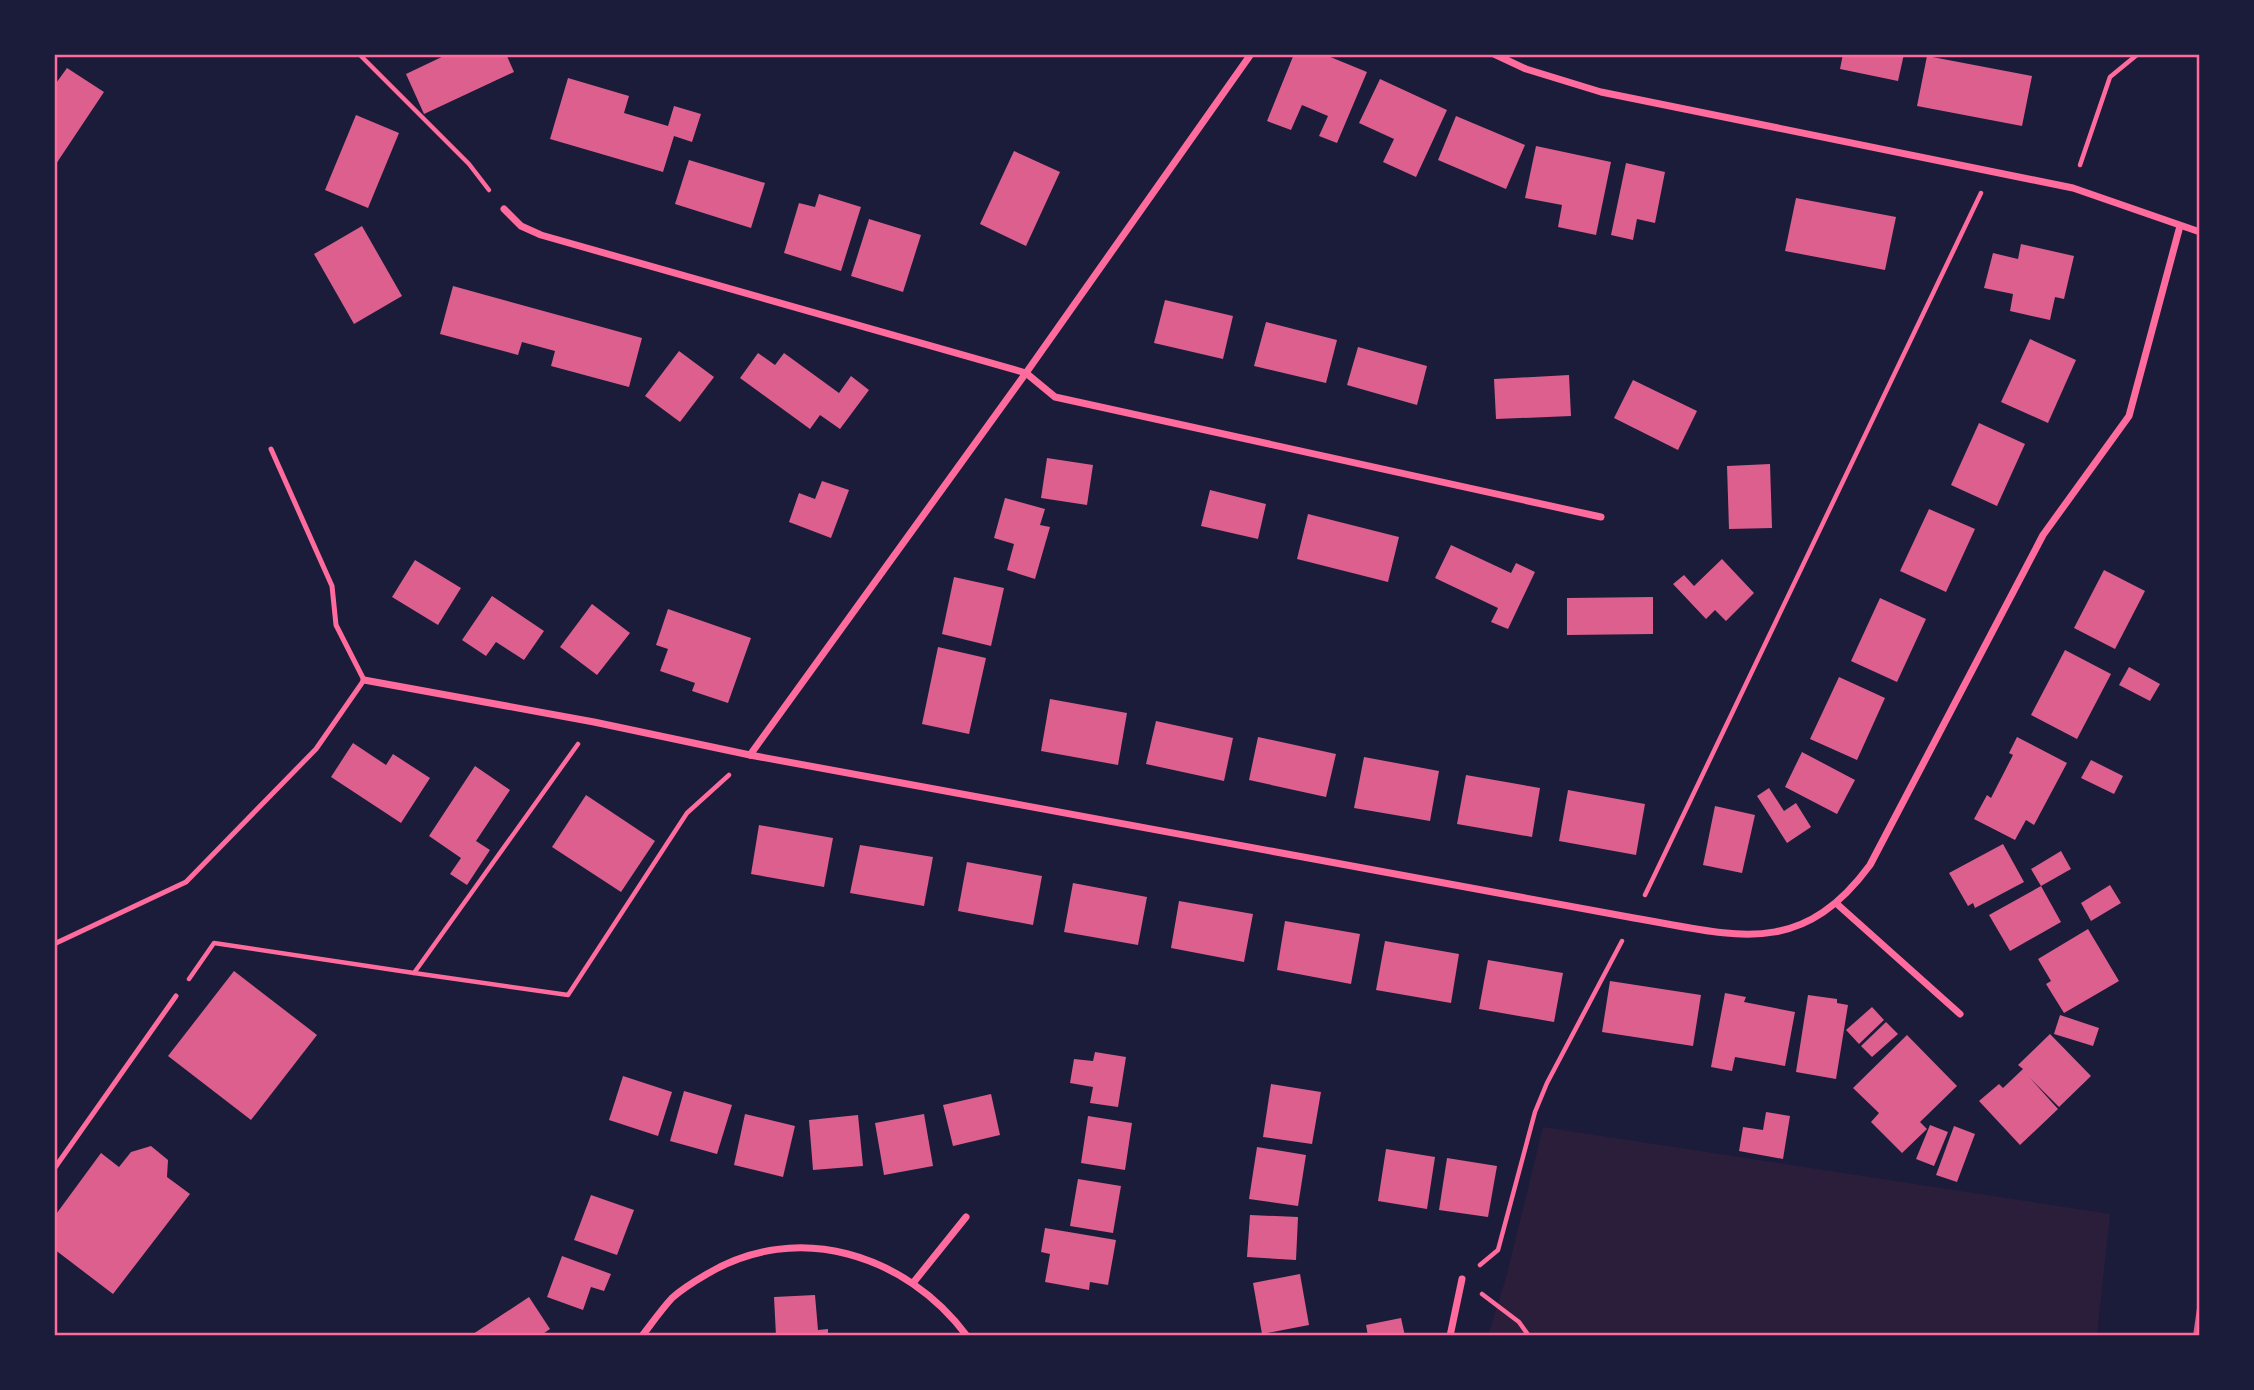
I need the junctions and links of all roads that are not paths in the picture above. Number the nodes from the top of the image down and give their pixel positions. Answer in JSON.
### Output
{"nodes":[{"id":1,"x":1251,"y":54,"type":"edge"},
{"id":2,"x":1493,"y":54,"type":"edge"},
{"id":3,"x":504,"y":209,"type":"road end"},
{"id":4,"x":2180,"y":226,"type":"junction"},
{"id":5,"x":2200,"y":232,"type":"edge"},
{"id":6,"x":1026,"y":373,"type":"junction"},
{"id":7,"x":271,"y":449,"type":"dead end"},
{"id":8,"x":1601,"y":517,"type":"dead end"},
{"id":9,"x":364,"y":680,"type":"junction"},
{"id":10,"x":750,"y":755,"type":"junction"},
{"id":11,"x":1837,"y":904,"type":"junction"},
{"id":12,"x":54,"y":944,"type":"edge"},
{"id":13,"x":176,"y":996,"type":"road end"},
{"id":14,"x":1960,"y":1014,"type":"dead end"},
{"id":15,"x":54,"y":1168,"type":"edge"},
{"id":16,"x":965,"y":1217,"type":"dead end"},
{"id":17,"x":1462,"y":1279,"type":"road end"},
{"id":18,"x":913,"y":1283,"type":"junction"},
{"id":19,"x":642,"y":1336,"type":"edge"},
{"id":20,"x":967,"y":1336,"type":"edge"},
{"id":21,"x":1450,"y":1336,"type":"edge"}],
"edges":[{"from":1,"to":6,"type":"street"},
{"from":2,"to":4,"type":"street"},
{"from":3,"to":6,"type":"street"},
{"from":4,"to":5,"type":"street"},
{"from":4,"to":11,"type":"street"},
{"from":6,"to":8,"type":"street"},
{"from":6,"to":10,"type":"street"},
{"from":7,"to":9,"type":"lane"},
{"from":9,"to":10,"type":"street"},
{"from":9,"to":12,"type":"lane"},
{"from":10,"to":11,"type":"street"},
{"from":11,"to":14,"type":"street"},
{"from":13,"to":15,"type":"lane"},
{"from":16,"to":18,"type":"street"},
{"from":17,"to":21,"type":"street"},
{"from":18,"to":19,"type":"street"},
{"from":18,"to":20,"type":"street"}]}
